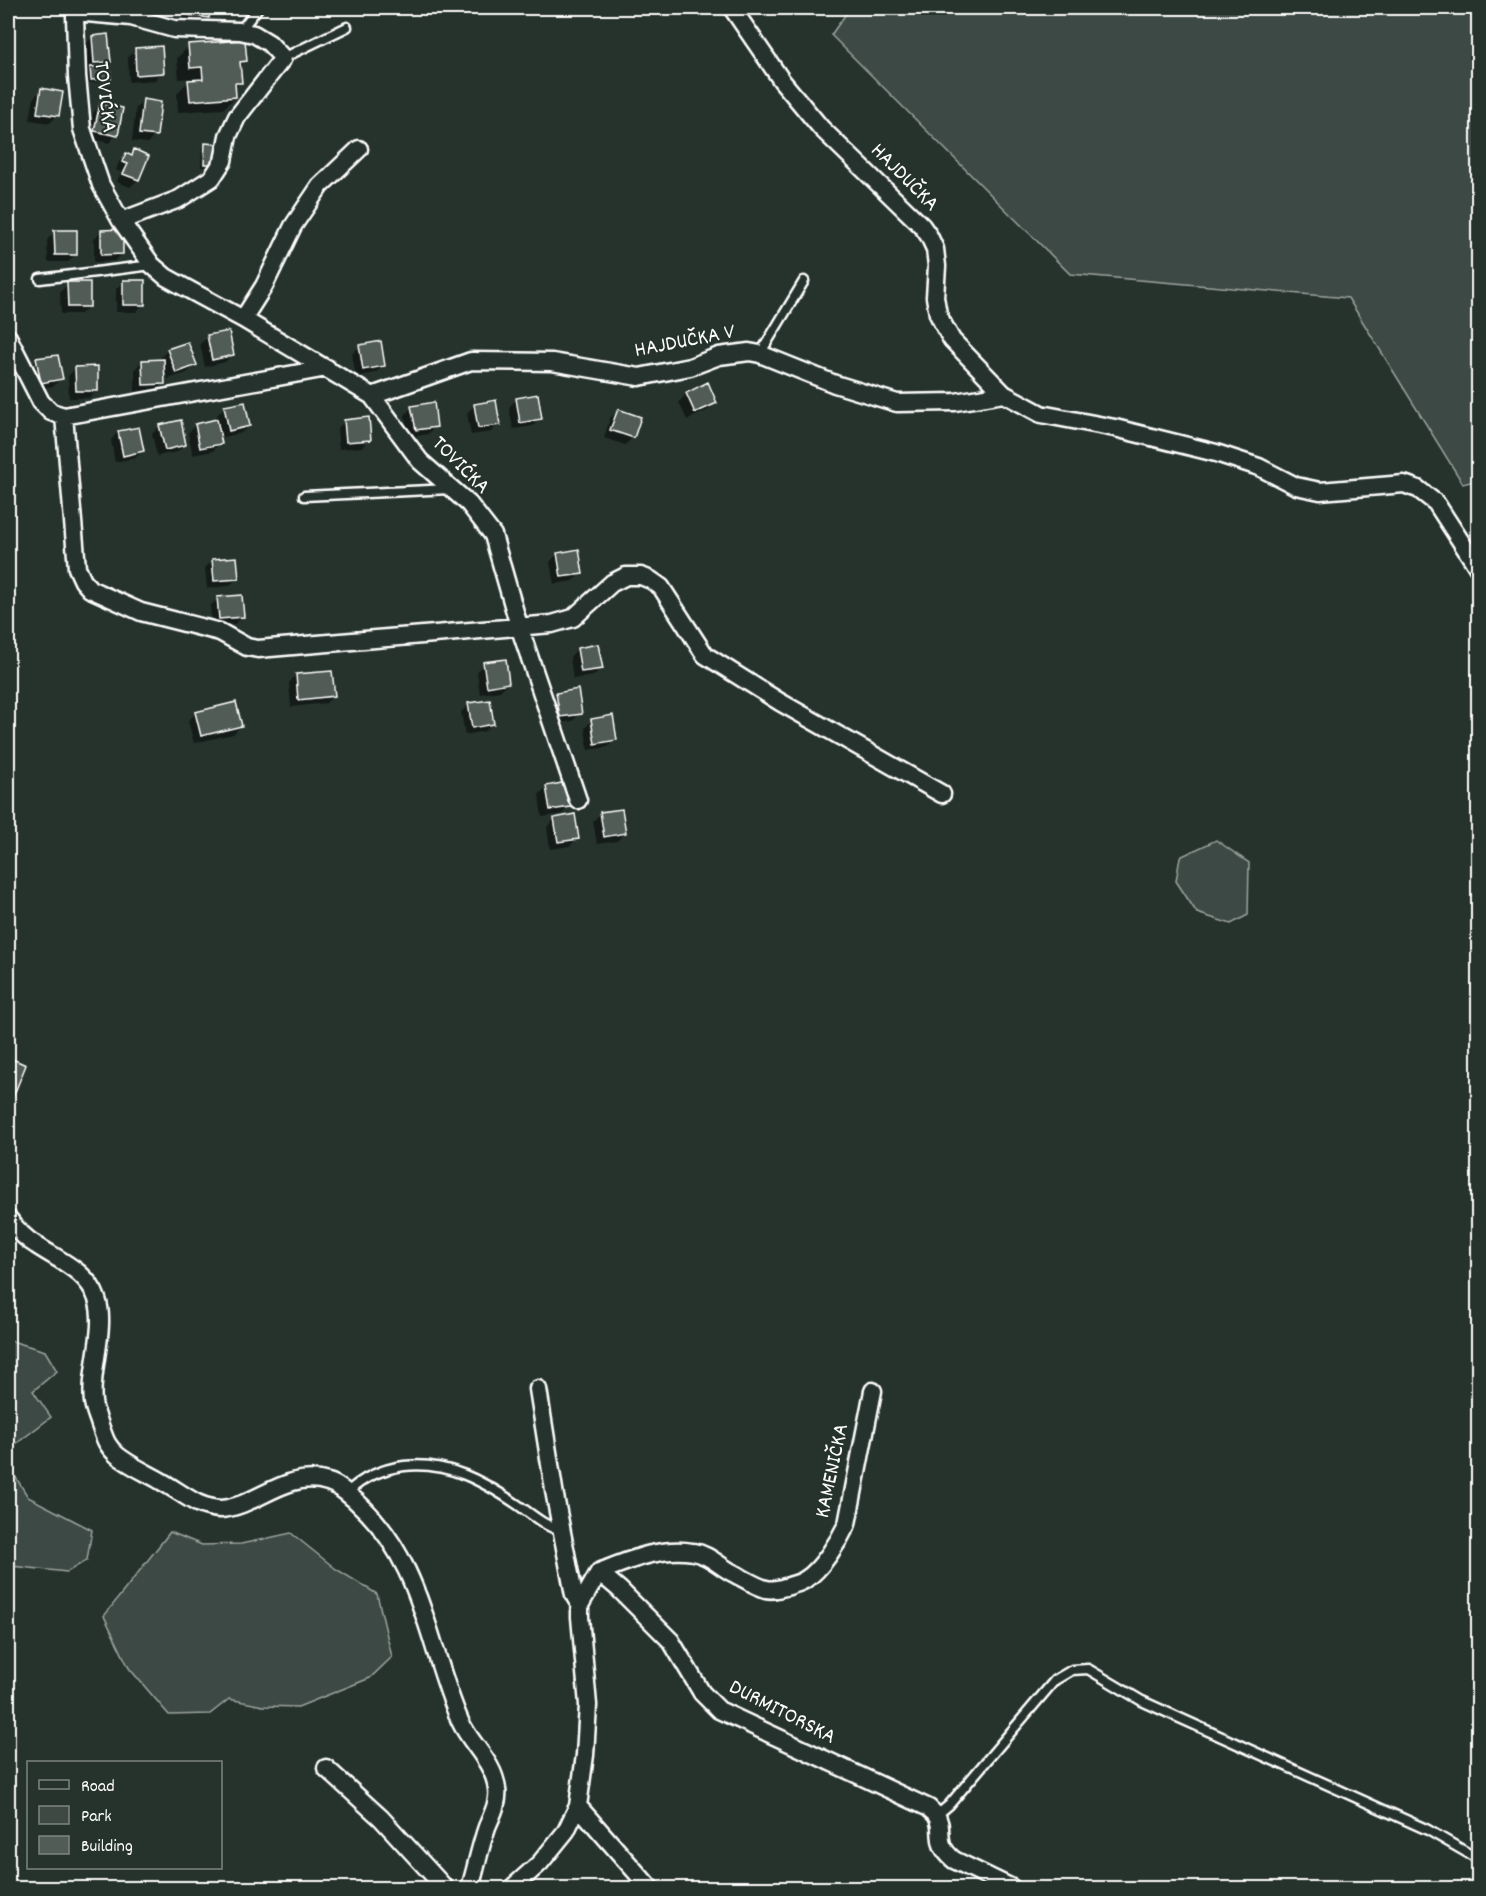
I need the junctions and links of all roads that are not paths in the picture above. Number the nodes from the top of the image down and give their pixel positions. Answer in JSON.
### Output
{"nodes":[{"id":1,"x":258,"y":8,"type":"edge"},
{"id":2,"x":732,"y":8,"type":"edge"},
{"id":3,"x":76,"y":10,"type":"edge"},
{"id":4,"x":347,"y":27,"type":"dead end"},
{"id":5,"x":240,"y":31,"type":"junction"},
{"id":6,"x":283,"y":58,"type":"junction"},
{"id":7,"x":359,"y":149,"type":"dead end"},
{"id":8,"x":121,"y":221,"type":"junction"},
{"id":9,"x":152,"y":265,"type":"junction"},
{"id":10,"x":40,"y":279,"type":"dead end"},
{"id":11,"x":804,"y":280,"type":"dead end"},
{"id":12,"x":243,"y":319,"type":"junction"},
{"id":13,"x":8,"y":338,"type":"edge"},
{"id":14,"x":760,"y":354,"type":"junction"},
{"id":15,"x":327,"y":368,"type":"junction"},
{"id":16,"x":1004,"y":394,"type":"junction"},
{"id":17,"x":372,"y":396,"type":"junction"},
{"id":18,"x":64,"y":416,"type":"junction"},
{"id":19,"x":453,"y":489,"type":"junction"},
{"id":20,"x":304,"y":495,"type":"dead end"},
{"id":21,"x":1479,"y":568,"type":"edge"},
{"id":22,"x":519,"y":626,"type":"junction"},
{"id":23,"x":942,"y":794,"type":"dead end"},
{"id":24,"x":578,"y":800,"type":"dead end"},
{"id":25,"x":8,"y":1218,"type":"edge"},
{"id":26,"x":538,"y":1389,"type":"dead end"},
{"id":27,"x":873,"y":1390,"type":"dead end"},
{"id":28,"x":347,"y":1493,"type":"junction"},
{"id":29,"x":561,"y":1531,"type":"junction"},
{"id":30,"x":599,"y":1572,"type":"junction"},
{"id":31,"x":580,"y":1605,"type":"junction"},
{"id":32,"x":326,"y":1768,"type":"dead end"},
{"id":33,"x":578,"y":1806,"type":"junction"},
{"id":34,"x":936,"y":1816,"type":"junction"},
{"id":35,"x":1479,"y":1859,"type":"edge"},
{"id":36,"x":445,"y":1888,"type":"edge"},
{"id":37,"x":470,"y":1888,"type":"edge"},
{"id":38,"x":512,"y":1888,"type":"edge"},
{"id":39,"x":650,"y":1888,"type":"edge"},
{"id":40,"x":1012,"y":1888,"type":"edge"}],
"edges":[{"from":1,"to":5,"type":"lane"},
{"from":2,"to":16,"type":"street","name":"HAJDUČKA"},
{"from":3,"to":5,"type":"street"},
{"from":3,"to":8,"type":"street","name":"TOVIĆKA"},
{"from":4,"to":6,"type":"lane"},
{"from":5,"to":6,"type":"street"},
{"from":6,"to":8,"type":"street"},
{"from":7,"to":12,"type":"street"},
{"from":8,"to":9,"type":"street","name":"TOVIĆKA"},
{"from":9,"to":10,"type":"lane"},
{"from":9,"to":12,"type":"street","name":"TOVIĆKA"},
{"from":11,"to":14,"type":"lane"},
{"from":12,"to":15,"type":"street","name":"TOVIĆKA"},
{"from":13,"to":18,"type":"street"},
{"from":14,"to":16,"type":"street","name":"HAJDUČKA V"},
{"from":14,"to":17,"type":"street","name":"HAJDUČKA V"},
{"from":15,"to":17,"type":"street","name":"TOVIĆKA"},
{"from":15,"to":18,"type":"street"},
{"from":16,"to":21,"type":"street","name":"HAJDUČKA"},
{"from":17,"to":19,"type":"street","name":"TOVIĆKA"},
{"from":18,"to":22,"type":"street"},
{"from":19,"to":20,"type":"lane"},
{"from":19,"to":22,"type":"street","name":"TOVIĆKA"},
{"from":22,"to":23,"type":"street"},
{"from":22,"to":24,"type":"street","name":"TOVIĆKA"},
{"from":25,"to":28,"type":"street"},
{"from":26,"to":29,"type":"street"},
{"from":27,"to":30,"type":"street","name":"KAMENIČKA"},
{"from":28,"to":29,"type":"lane"},
{"from":28,"to":37,"type":"street"},
{"from":29,"to":31,"type":"street"},
{"from":30,"to":31,"type":"street"},
{"from":30,"to":34,"type":"street","name":"DURMITORSKA"},
{"from":31,"to":33,"type":"street"},
{"from":32,"to":36,"type":"street"},
{"from":33,"to":38,"type":"street"},
{"from":33,"to":39,"type":"street"},
{"from":34,"to":35,"type":"lane"},
{"from":34,"to":40,"type":"street"}]}
